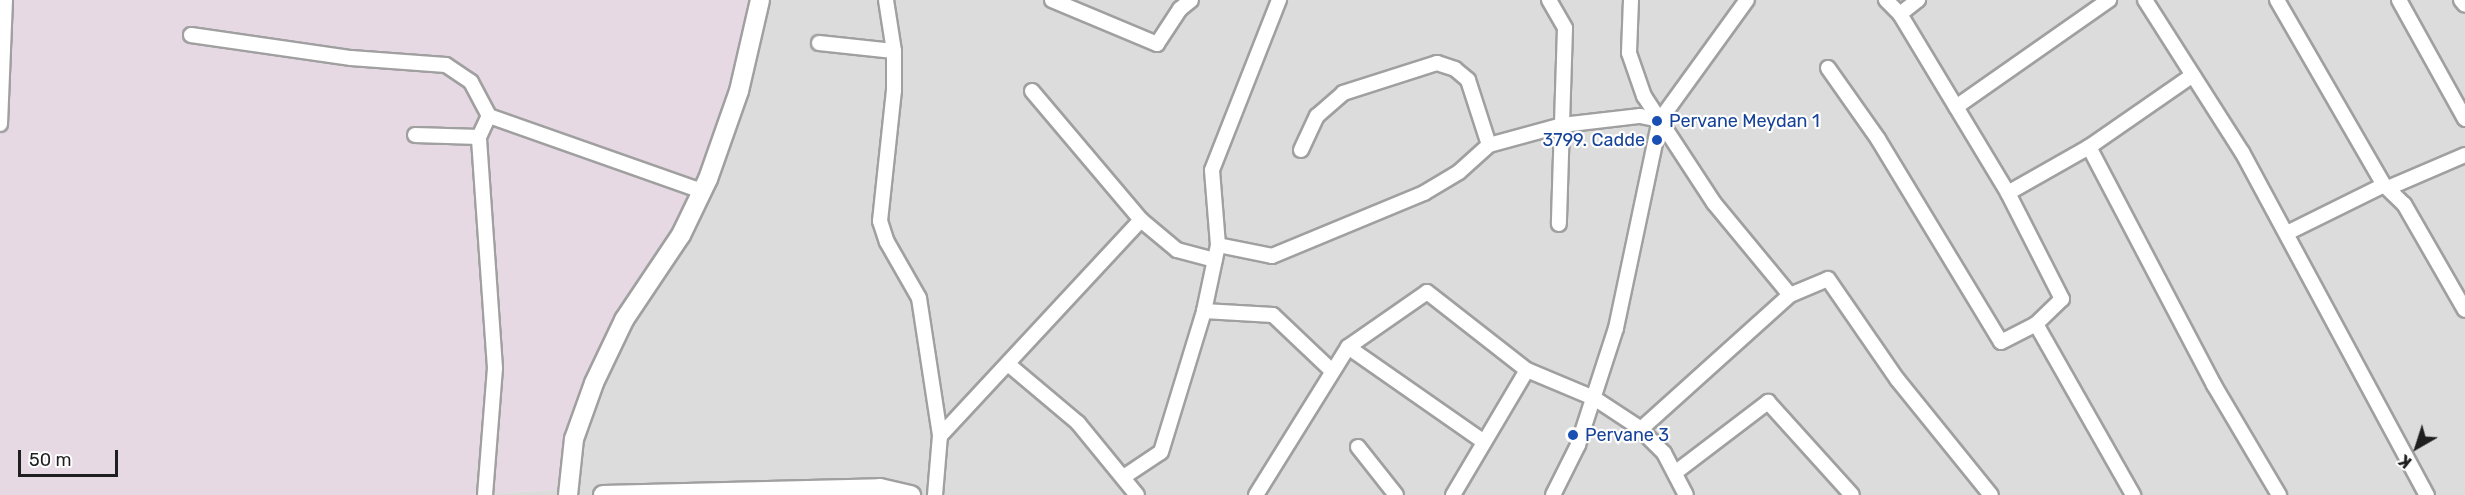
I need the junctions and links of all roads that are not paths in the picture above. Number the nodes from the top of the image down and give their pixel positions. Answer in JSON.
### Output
{"nodes":[{"id":1,"x":4,"y":0,"type":"edge"},
{"id":2,"x":760,"y":0,"type":"edge"},
{"id":3,"x":886,"y":0,"type":"edge"},
{"id":4,"x":1052,"y":0,"type":"edge"},
{"id":5,"x":1191,"y":0,"type":"edge"},
{"id":6,"x":1279,"y":0,"type":"edge"},
{"id":7,"x":1549,"y":0,"type":"edge"},
{"id":8,"x":1630,"y":0,"type":"edge"},
{"id":9,"x":1747,"y":0,"type":"edge"},
{"id":10,"x":1886,"y":0,"type":"edge"},
{"id":11,"x":1918,"y":0,"type":"edge"},
{"id":12,"x":2109,"y":0,"type":"edge"},
{"id":13,"x":2145,"y":0,"type":"edge"},
{"id":14,"x":2277,"y":0,"type":"edge"},
{"id":15,"x":2399,"y":0,"type":"edge"},
{"id":16,"x":2461,"y":0,"type":"edge"},
{"id":17,"x":2465,"y":5,"type":"edge"},
{"id":18,"x":1900,"y":14,"type":"junction"},
{"id":19,"x":191,"y":35,"type":"dead end"},
{"id":20,"x":819,"y":43,"type":"dead end"},
{"id":21,"x":894,"y":51,"type":"junction"},
{"id":22,"x":1828,"y":68,"type":"dead end"},
{"id":23,"x":2193,"y":75,"type":"junction"},
{"id":24,"x":1032,"y":91,"type":"dead end"},
{"id":25,"x":1956,"y":107,"type":"junction"},
{"id":26,"x":489,"y":116,"type":"junction"},
{"id":27,"x":2465,"y":119,"type":"edge"},
{"id":28,"x":1660,"y":120,"type":"junction"},
{"id":29,"x":0,"y":124,"type":"edge"},
{"id":30,"x":1562,"y":125,"type":"junction"},
{"id":31,"x":415,"y":135,"type":"dead end"},
{"id":32,"x":479,"y":137,"type":"junction"},
{"id":33,"x":1489,"y":145,"type":"junction"},
{"id":34,"x":2089,"y":147,"type":"junction"},
{"id":35,"x":1301,"y":150,"type":"dead end"},
{"id":36,"x":2465,"y":155,"type":"edge"},
{"id":37,"x":2386,"y":187,"type":"junction"},
{"id":38,"x":702,"y":191,"type":"junction"},
{"id":39,"x":2008,"y":193,"type":"junction"},
{"id":40,"x":1141,"y":220,"type":"junction"},
{"id":41,"x":1559,"y":224,"type":"dead end"},
{"id":42,"x":2287,"y":233,"type":"junction"},
{"id":43,"x":1218,"y":245,"type":"junction"},
{"id":44,"x":1215,"y":260,"type":"junction"},
{"id":45,"x":1790,"y":295,"type":"junction"},
{"id":46,"x":2465,"y":310,"type":"edge"},
{"id":47,"x":1204,"y":311,"type":"junction"},
{"id":48,"x":2036,"y":324,"type":"junction"},
{"id":49,"x":1348,"y":348,"type":"junction"},
{"id":50,"x":1008,"y":364,"type":"junction"},
{"id":51,"x":1527,"y":370,"type":"junction"},
{"id":52,"x":1332,"y":371,"type":"junction"},
{"id":53,"x":1594,"y":398,"type":"junction"},
{"id":54,"x":1641,"y":429,"type":"junction"},
{"id":55,"x":940,"y":436,"type":"junction"},
{"id":56,"x":1484,"y":442,"type":"junction"},
{"id":57,"x":1358,"y":447,"type":"dead end"},
{"id":58,"x":1676,"y":472,"type":"junction"},
{"id":59,"x":1125,"y":476,"type":"junction"},
{"id":60,"x":731,"y":493,"type":"edge"},
{"id":61,"x":485,"y":495,"type":"edge"},
{"id":62,"x":568,"y":495,"type":"edge"},
{"id":63,"x":603,"y":495,"type":"edge"},
{"id":64,"x":911,"y":495,"type":"edge"},
{"id":65,"x":935,"y":495,"type":"edge"},
{"id":66,"x":1137,"y":495,"type":"edge"},
{"id":67,"x":1256,"y":495,"type":"edge"},
{"id":68,"x":1396,"y":495,"type":"edge"},
{"id":69,"x":1453,"y":495,"type":"edge"},
{"id":70,"x":1554,"y":495,"type":"edge"},
{"id":71,"x":1686,"y":495,"type":"edge"},
{"id":72,"x":1851,"y":495,"type":"edge"},
{"id":73,"x":1990,"y":495,"type":"edge"},
{"id":74,"x":2133,"y":495,"type":"edge"},
{"id":75,"x":2279,"y":495,"type":"edge"},
{"id":76,"x":2427,"y":495,"type":"edge"}],
"edges":[{"from":1,"to":29,"type":"street"},
{"from":2,"to":38,"type":"street"},
{"from":3,"to":21,"type":"street"},
{"from":4,"to":5,"type":"street"},
{"from":6,"to":43,"type":"street"},
{"from":7,"to":30,"type":"street"},
{"from":8,"to":28,"type":"street"},
{"from":9,"to":28,"type":"street"},
{"from":10,"to":18,"type":"street"},
{"from":11,"to":18,"type":"street"},
{"from":12,"to":25,"type":"street"},
{"from":13,"to":23,"type":"street"},
{"from":14,"to":37,"type":"street"},
{"from":15,"to":27,"type":"street"},
{"from":16,"to":17,"type":"street"},
{"from":18,"to":25,"type":"street"},
{"from":19,"to":26,"type":"street"},
{"from":20,"to":21,"type":"street"},
{"from":21,"to":55,"type":"street"},
{"from":22,"to":48,"type":"street"},
{"from":23,"to":34,"type":"street"},
{"from":23,"to":42,"type":"street"},
{"from":24,"to":40,"type":"street"},
{"from":25,"to":39,"type":"street"},
{"from":26,"to":32,"type":"street"},
{"from":26,"to":38,"type":"street"},
{"from":28,"to":30,"type":"street"},
{"from":28,"to":45,"type":"street"},
{"from":28,"to":53,"type":"street"},
{"from":30,"to":33,"type":"street"},
{"from":30,"to":41,"type":"street"},
{"from":31,"to":32,"type":"street"},
{"from":32,"to":61,"type":"street"},
{"from":33,"to":35,"type":"street"},
{"from":33,"to":43,"type":"street"},
{"from":34,"to":39,"type":"street"},
{"from":34,"to":75,"type":"street"},
{"from":36,"to":37,"type":"street"},
{"from":37,"to":42,"type":"street"},
{"from":37,"to":46,"type":"street"},
{"from":38,"to":62,"type":"street"},
{"from":39,"to":48,"type":"street"},
{"from":40,"to":44,"type":"street"},
{"from":40,"to":50,"type":"street"},
{"from":42,"to":76,"type":"street"},
{"from":43,"to":44,"type":"street"},
{"from":44,"to":47,"type":"street"},
{"from":45,"to":54,"type":"street"},
{"from":45,"to":73,"type":"street"},
{"from":47,"to":52,"type":"street"},
{"from":47,"to":59,"type":"street"},
{"from":48,"to":74,"type":"street"},
{"from":49,"to":51,"type":"street"},
{"from":49,"to":52,"type":"street"},
{"from":49,"to":56,"type":"street"},
{"from":50,"to":55,"type":"street"},
{"from":50,"to":59,"type":"street"},
{"from":51,"to":53,"type":"street"},
{"from":51,"to":56,"type":"street"},
{"from":52,"to":67,"type":"street"},
{"from":53,"to":54,"type":"street"},
{"from":53,"to":70,"type":"street"},
{"from":54,"to":58,"type":"street"},
{"from":55,"to":65,"type":"street"},
{"from":56,"to":69,"type":"street"},
{"from":57,"to":68,"type":"street"},
{"from":58,"to":71,"type":"street"},
{"from":58,"to":72,"type":"street"},
{"from":59,"to":66,"type":"street"},
{"from":60,"to":63,"type":"street"},
{"from":60,"to":64,"type":"street"}]}
